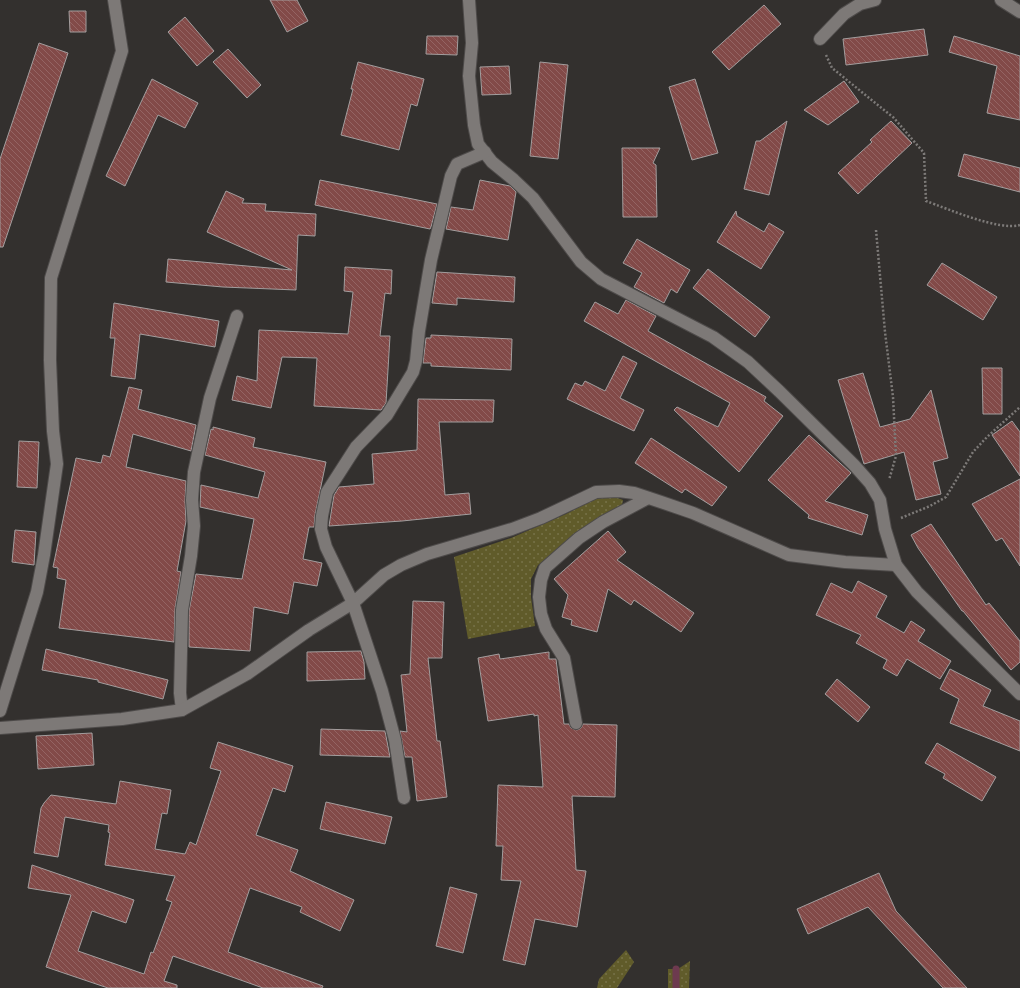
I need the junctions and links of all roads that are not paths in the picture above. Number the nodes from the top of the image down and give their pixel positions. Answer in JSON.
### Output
{"nodes":[{"id":1,"x":114,"y":0,"type":"edge"},
{"id":2,"x":469,"y":0,"type":"edge"},
{"id":3,"x":875,"y":0,"type":"edge"},
{"id":4,"x":1001,"y":0,"type":"edge"},
{"id":5,"x":1020,"y":12,"type":"edge"},
{"id":6,"x":820,"y":39,"type":"road end"},
{"id":7,"x":485,"y":152,"type":"junction"},
{"id":8,"x":237,"y":316,"type":"dead end"},
{"id":9,"x":648,"y":498,"type":"junction"},
{"id":10,"x":896,"y":565,"type":"junction"},
{"id":11,"x":353,"y":603,"type":"junction"},
{"id":12,"x":1020,"y":694,"type":"edge"},
{"id":13,"x":182,"y":710,"type":"junction"},
{"id":14,"x":0,"y":711,"type":"edge"},
{"id":15,"x":576,"y":723,"type":"dead end"},
{"id":16,"x":0,"y":728,"type":"edge"},
{"id":17,"x":404,"y":798,"type":"dead end"}],
"edges":[{"from":1,"to":14,"type":"street"},
{"from":2,"to":7,"type":"street"},
{"from":3,"to":6,"type":"street"},
{"from":4,"to":5,"type":"street"},
{"from":7,"to":10,"type":"street"},
{"from":7,"to":11,"type":"street"},
{"from":8,"to":13,"type":"street"},
{"from":9,"to":10,"type":"street"},
{"from":9,"to":11,"type":"street"},
{"from":9,"to":15,"type":"street"},
{"from":10,"to":12,"type":"street"},
{"from":11,"to":13,"type":"street"},
{"from":11,"to":17,"type":"street"},
{"from":13,"to":16,"type":"street"}]}
